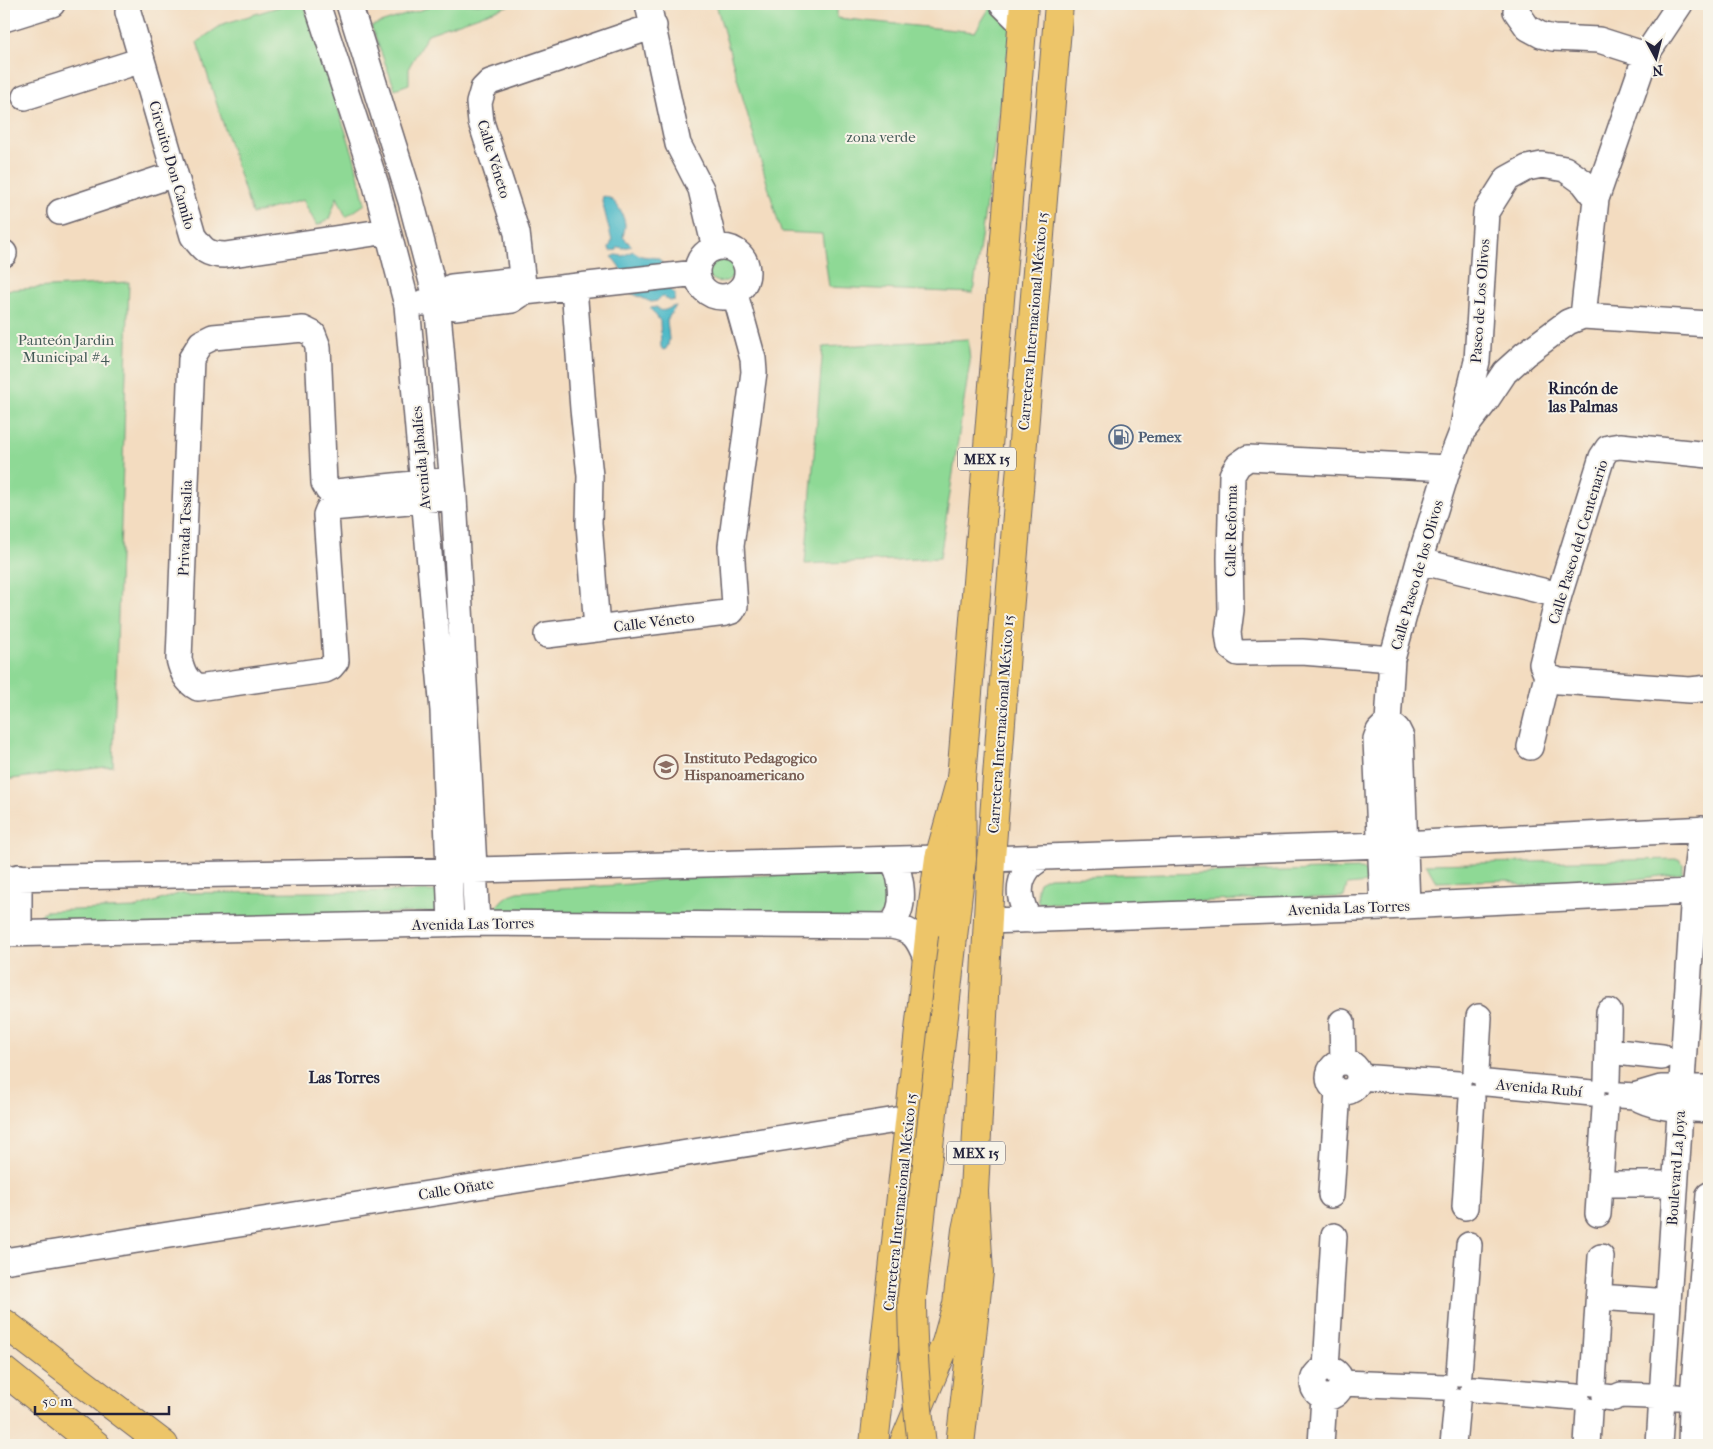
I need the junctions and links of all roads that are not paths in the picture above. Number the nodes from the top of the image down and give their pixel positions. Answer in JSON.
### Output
{"nodes":[{"id":1,"x":52,"y":4,"type":"edge"},
{"id":2,"x":317,"y":4,"type":"edge"},
{"id":3,"x":348,"y":4,"type":"edge"},
{"id":4,"x":1002,"y":4,"type":"edge"},
{"id":5,"x":1059,"y":4,"type":"edge"},
{"id":6,"x":1680,"y":4,"type":"edge"},
{"id":7,"x":1517,"y":8,"type":"edge"},
{"id":8,"x":128,"y":12,"type":"dead end"},
{"id":9,"x":1023,"y":14,"type":"edge"},
{"id":10,"x":651,"y":15,"type":"edge"},
{"id":11,"x":4,"y":19,"type":"edge"},
{"id":12,"x":1646,"y":55,"type":"junction"},
{"id":13,"x":142,"y":60,"type":"junction"},
{"id":14,"x":26,"y":97,"type":"dead end"},
{"id":15,"x":175,"y":174,"type":"junction"},
{"id":16,"x":402,"y":175,"type":"junction"},
{"id":17,"x":376,"y":185,"type":"junction"},
{"id":18,"x":1596,"y":200,"type":"junction"},
{"id":19,"x":60,"y":212,"type":"dead end"},
{"id":20,"x":388,"y":231,"type":"junction"},
{"id":21,"x":715,"y":248,"type":"junction"},
{"id":22,"x":687,"y":274,"type":"junction"},
{"id":23,"x":574,"y":287,"type":"junction"},
{"id":24,"x":523,"y":292,"type":"junction"},
{"id":25,"x":734,"y":294,"type":"junction"},
{"id":26,"x":439,"y":301,"type":"junction"},
{"id":27,"x":406,"y":304,"type":"junction"},
{"id":28,"x":1583,"y":316,"type":"junction"},
{"id":29,"x":1709,"y":324,"type":"edge"},
{"id":30,"x":1477,"y":361,"type":"junction"},
{"id":31,"x":1505,"y":372,"type":"junction"},
{"id":32,"x":1462,"y":432,"type":"junction"},
{"id":33,"x":1709,"y":455,"type":"edge"},
{"id":34,"x":1448,"y":468,"type":"junction"},
{"id":35,"x":453,"y":489,"type":"junction"},
{"id":36,"x":424,"y":491,"type":"junction"},
{"id":37,"x":328,"y":500,"type":"junction"},
{"id":38,"x":1419,"y":562,"type":"junction"},
{"id":39,"x":1559,"y":596,"type":"junction"},
{"id":40,"x":597,"y":630,"type":"junction"},
{"id":41,"x":547,"y":635,"type":"dead end"},
{"id":42,"x":1392,"y":659,"type":"junction"},
{"id":43,"x":1547,"y":676,"type":"junction"},
{"id":44,"x":1708,"y":683,"type":"edge"},
{"id":45,"x":1530,"y":747,"type":"dead end"},
{"id":46,"x":961,"y":778,"type":"junction"},
{"id":47,"x":1705,"y":829,"type":"edge"},
{"id":48,"x":1393,"y":844,"type":"junction"},
{"id":49,"x":1042,"y":857,"type":"junction"},
{"id":50,"x":939,"y":858,"type":"junction"},
{"id":51,"x":991,"y":859,"type":"junction"},
{"id":52,"x":891,"y":860,"type":"junction"},
{"id":53,"x":462,"y":869,"type":"junction"},
{"id":54,"x":11,"y":877,"type":"edge"},
{"id":55,"x":1702,"y":891,"type":"edge"},
{"id":56,"x":1407,"y":906,"type":"junction"},
{"id":57,"x":1383,"y":907,"type":"junction"},
{"id":58,"x":1029,"y":920,"type":"junction"},
{"id":59,"x":988,"y":921,"type":"junction"},
{"id":60,"x":478,"y":923,"type":"junction"},
{"id":61,"x":451,"y":924,"type":"junction"},
{"id":62,"x":891,"y":926,"type":"junction"},
{"id":63,"x":12,"y":933,"type":"edge"},
{"id":64,"x":926,"y":958,"type":"junction"},
{"id":65,"x":1609,"y":1012,"type":"dead end"},
{"id":66,"x":1478,"y":1017,"type":"dead end"},
{"id":67,"x":1342,"y":1022,"type":"dead end"},
{"id":68,"x":1608,"y":1051,"type":"junction"},
{"id":69,"x":1662,"y":1057,"type":"dead end"},
{"id":70,"x":1351,"y":1069,"type":"junction"},
{"id":71,"x":1473,"y":1084,"type":"junction"},
{"id":72,"x":1709,"y":1088,"type":"edge"},
{"id":73,"x":1612,"y":1094,"type":"junction"},
{"id":74,"x":1681,"y":1097,"type":"junction"},
{"id":75,"x":1709,"y":1110,"type":"edge"},
{"id":76,"x":909,"y":1118,"type":"junction"},
{"id":77,"x":1600,"y":1184,"type":"junction"},
{"id":78,"x":1662,"y":1184,"type":"dead end"},
{"id":79,"x":974,"y":1192,"type":"junction"},
{"id":80,"x":1331,"y":1195,"type":"dead end"},
{"id":81,"x":1709,"y":1195,"type":"edge"},
{"id":82,"x":1465,"y":1207,"type":"dead end"},
{"id":83,"x":1598,"y":1214,"type":"dead end"},
{"id":84,"x":1334,"y":1236,"type":"dead end"},
{"id":85,"x":1469,"y":1245,"type":"dead end"},
{"id":86,"x":1601,"y":1257,"type":"dead end"},
{"id":87,"x":4,"y":1261,"type":"edge"},
{"id":88,"x":1599,"y":1297,"type":"junction"},
{"id":89,"x":1655,"y":1301,"type":"dead end"},
{"id":90,"x":4,"y":1323,"type":"edge"},
{"id":91,"x":4,"y":1371,"type":"edge"},
{"id":92,"x":1699,"y":1380,"type":"edge"},
{"id":93,"x":1331,"y":1383,"type":"junction"},
{"id":94,"x":1662,"y":1384,"type":"junction"},
{"id":95,"x":1458,"y":1388,"type":"junction"},
{"id":96,"x":1596,"y":1397,"type":"junction"},
{"id":97,"x":96,"y":1445,"type":"edge"},
{"id":98,"x":164,"y":1445,"type":"edge"},
{"id":99,"x":874,"y":1445,"type":"edge"},
{"id":100,"x":903,"y":1445,"type":"edge"},
{"id":101,"x":922,"y":1445,"type":"edge"},
{"id":102,"x":960,"y":1445,"type":"edge"},
{"id":103,"x":1321,"y":1445,"type":"edge"},
{"id":104,"x":1452,"y":1445,"type":"edge"},
{"id":105,"x":1587,"y":1445,"type":"edge"},
{"id":106,"x":1658,"y":1445,"type":"edge"},
{"id":107,"x":1691,"y":1445,"type":"edge"}],
"edges":[{"from":1,"to":11,"type":"street"},
{"from":2,"to":17,"type":"street","name":"Avenida Jabalíes"},
{"from":3,"to":16,"type":"street","name":"Avenida Jabalíes"},
{"from":4,"to":9,"type":"street"},
{"from":5,"to":51,"type":"main road","name":"Carretera Internacional México 15","number":"MEX 15"},
{"from":6,"to":12,"type":"street"},
{"from":7,"to":12,"type":"street"},
{"from":8,"to":13,"type":"street","name":"Circuito Don Camilo"},
{"from":9,"to":46,"type":"main road","number":"MEX 15"},
{"from":10,"to":21,"type":"street","name":"Calle Véneto"},
{"from":10,"to":24,"type":"street","name":"Calle Véneto"},
{"from":12,"to":18,"type":"street"},
{"from":13,"to":14,"type":"street"},
{"from":13,"to":15,"type":"street","name":"Circuito Don Camilo"},
{"from":15,"to":19,"type":"street"},
{"from":15,"to":20,"type":"street","name":"Circuito Don Camilo"},
{"from":16,"to":17,"type":"street"},
{"from":16,"to":26,"type":"street","name":"Avenida Jabalíes"},
{"from":17,"to":20,"type":"street","name":"Avenida Jabalíes"},
{"from":18,"to":28,"type":"street"},
{"from":18,"to":30,"type":"street","name":"Paseo de Los Olivos"},
{"from":20,"to":27,"type":"street","name":"Avenida Jabalíes"},
{"from":21,"to":22,"type":"street"},
{"from":21,"to":25,"type":"street"},
{"from":22,"to":23,"type":"street"},
{"from":22,"to":25,"type":"street"},
{"from":23,"to":24,"type":"street"},
{"from":23,"to":40,"type":"street","name":"Calle Véneto"},
{"from":24,"to":26,"type":"street"},
{"from":25,"to":40,"type":"street","name":"Calle Véneto"},
{"from":26,"to":27,"type":"street"},
{"from":26,"to":35,"type":"street","name":"Avenida Jabalíes"},
{"from":27,"to":36,"type":"street","name":"Avenida Jabalíes"},
{"from":28,"to":29,"type":"street"},
{"from":28,"to":31,"type":"street","name":"Paseo de Los Olivos"},
{"from":30,"to":31,"type":"street"},
{"from":30,"to":32,"type":"street","name":"Paseo de Los Olivos"},
{"from":31,"to":32,"type":"street","name":"Paseo de Los Olivos"},
{"from":32,"to":34,"type":"street","name":"Calle Paseo de los Olivos"},
{"from":33,"to":39,"type":"street","name":"Calle Paseo del Centenario"},
{"from":34,"to":38,"type":"street","name":"Calle Paseo de los Olivos"},
{"from":34,"to":42,"type":"street","name":"Calle Reforma"},
{"from":35,"to":36,"type":"street"},
{"from":35,"to":53,"type":"street","name":"Avenida Jabalíes"},
{"from":36,"to":37,"type":"street"},
{"from":36,"to":53,"type":"street","name":"Avenida Jabalíes"},
{"from":37,"to":37,"type":"street","name":"Privada Tesalia"},
{"from":38,"to":39,"type":"street"},
{"from":38,"to":42,"type":"street","name":"Calle Paseo de los Olivos"},
{"from":39,"to":43,"type":"street","name":"Calle Paseo del Centenario"},
{"from":40,"to":41,"type":"street"},
{"from":42,"to":48,"type":"street","name":"Calle Paseo de los Olivos"},
{"from":43,"to":44,"type":"street"},
{"from":43,"to":45,"type":"street","name":"Calle Paseo del Centenario"},
{"from":46,"to":50,"type":"main road","number":"MEX 15"},
{"from":46,"to":101,"type":"main road","number":"MEX 15","bridge":true},
{"from":47,"to":48,"type":"street"},
{"from":47,"to":55,"type":"street"},
{"from":48,"to":49,"type":"street"},
{"from":48,"to":56,"type":"street"},
{"from":48,"to":57,"type":"street","name":"Calle Paseo de los Olivos"},
{"from":49,"to":51,"type":"street"},
{"from":49,"to":58,"type":"street"},
{"from":50,"to":52,"type":"street"},
{"from":50,"to":64,"type":"main road","number":"MEX 15"},
{"from":51,"to":59,"type":"main road","name":"Carretera Internacional México 15","number":"MEX 15"},
{"from":52,"to":53,"type":"street"},
{"from":52,"to":62,"type":"street"},
{"from":53,"to":54,"type":"street"},
{"from":53,"to":60,"type":"street","name":"Avenida Jabalíes"},
{"from":53,"to":61,"type":"street","name":"Avenida Jabalíes"},
{"from":54,"to":63,"type":"street"},
{"from":55,"to":56,"type":"street","name":"Avenida Las Torres"},
{"from":55,"to":74,"type":"street","name":"Boulevard La Joya"},
{"from":56,"to":57,"type":"street","name":"Avenida Las Torres"},
{"from":57,"to":58,"type":"street","name":"Avenida Las Torres"},
{"from":58,"to":59,"type":"street","name":"Avenida Las Torres"},
{"from":59,"to":79,"type":"main road","name":"Carretera Internacional México 15","number":"MEX 15"},
{"from":60,"to":61,"type":"street","name":"Avenida Las Torres"},
{"from":60,"to":62,"type":"street","name":"Avenida Las Torres"},
{"from":61,"to":63,"type":"street","name":"Avenida Las Torres"},
{"from":62,"to":64,"type":"street","name":"Avenida Las Torres"},
{"from":64,"to":76,"type":"main road","name":"Carretera Internacional México 15","number":"MEX 15"},
{"from":65,"to":68,"type":"street"},
{"from":66,"to":71,"type":"street"},
{"from":67,"to":70,"type":"street"},
{"from":68,"to":69,"type":"street"},
{"from":68,"to":73,"type":"street"},
{"from":70,"to":71,"type":"street","name":"Avenida Rubí"},
{"from":70,"to":80,"type":"street"},
{"from":71,"to":73,"type":"street","name":"Avenida Rubí"},
{"from":71,"to":82,"type":"street"},
{"from":72,"to":74,"type":"street"},
{"from":73,"to":74,"type":"street","name":"Avenida Rubí"},
{"from":73,"to":77,"type":"street"},
{"from":74,"to":75,"type":"street"},
{"from":74,"to":94,"type":"street","name":"Boulevard La Joya"},
{"from":76,"to":87,"type":"street","name":"Calle Oñate"},
{"from":76,"to":99,"type":"main road","name":"Carretera Internacional México 15","number":"MEX 15"},
{"from":77,"to":78,"type":"street"},
{"from":77,"to":83,"type":"street"},
{"from":79,"to":100,"type":"main road"},
{"from":79,"to":102,"type":"main road","name":"Carretera Internacional México 15","number":"MEX 15"},
{"from":81,"to":92,"type":"street"},
{"from":84,"to":93,"type":"street"},
{"from":85,"to":95,"type":"street"},
{"from":86,"to":88,"type":"street"},
{"from":88,"to":89,"type":"street"},
{"from":88,"to":96,"type":"street"},
{"from":90,"to":98,"type":"main road"},
{"from":91,"to":97,"type":"main road"},
{"from":92,"to":94,"type":"street"},
{"from":92,"to":94,"type":"street"},
{"from":92,"to":107,"type":"street"},
{"from":93,"to":95,"type":"street"},
{"from":93,"to":103,"type":"street"},
{"from":94,"to":96,"type":"street"},
{"from":94,"to":106,"type":"street","name":"Boulevard La Joya"},
{"from":95,"to":96,"type":"street"},
{"from":95,"to":104,"type":"street"},
{"from":96,"to":105,"type":"street"}]}
